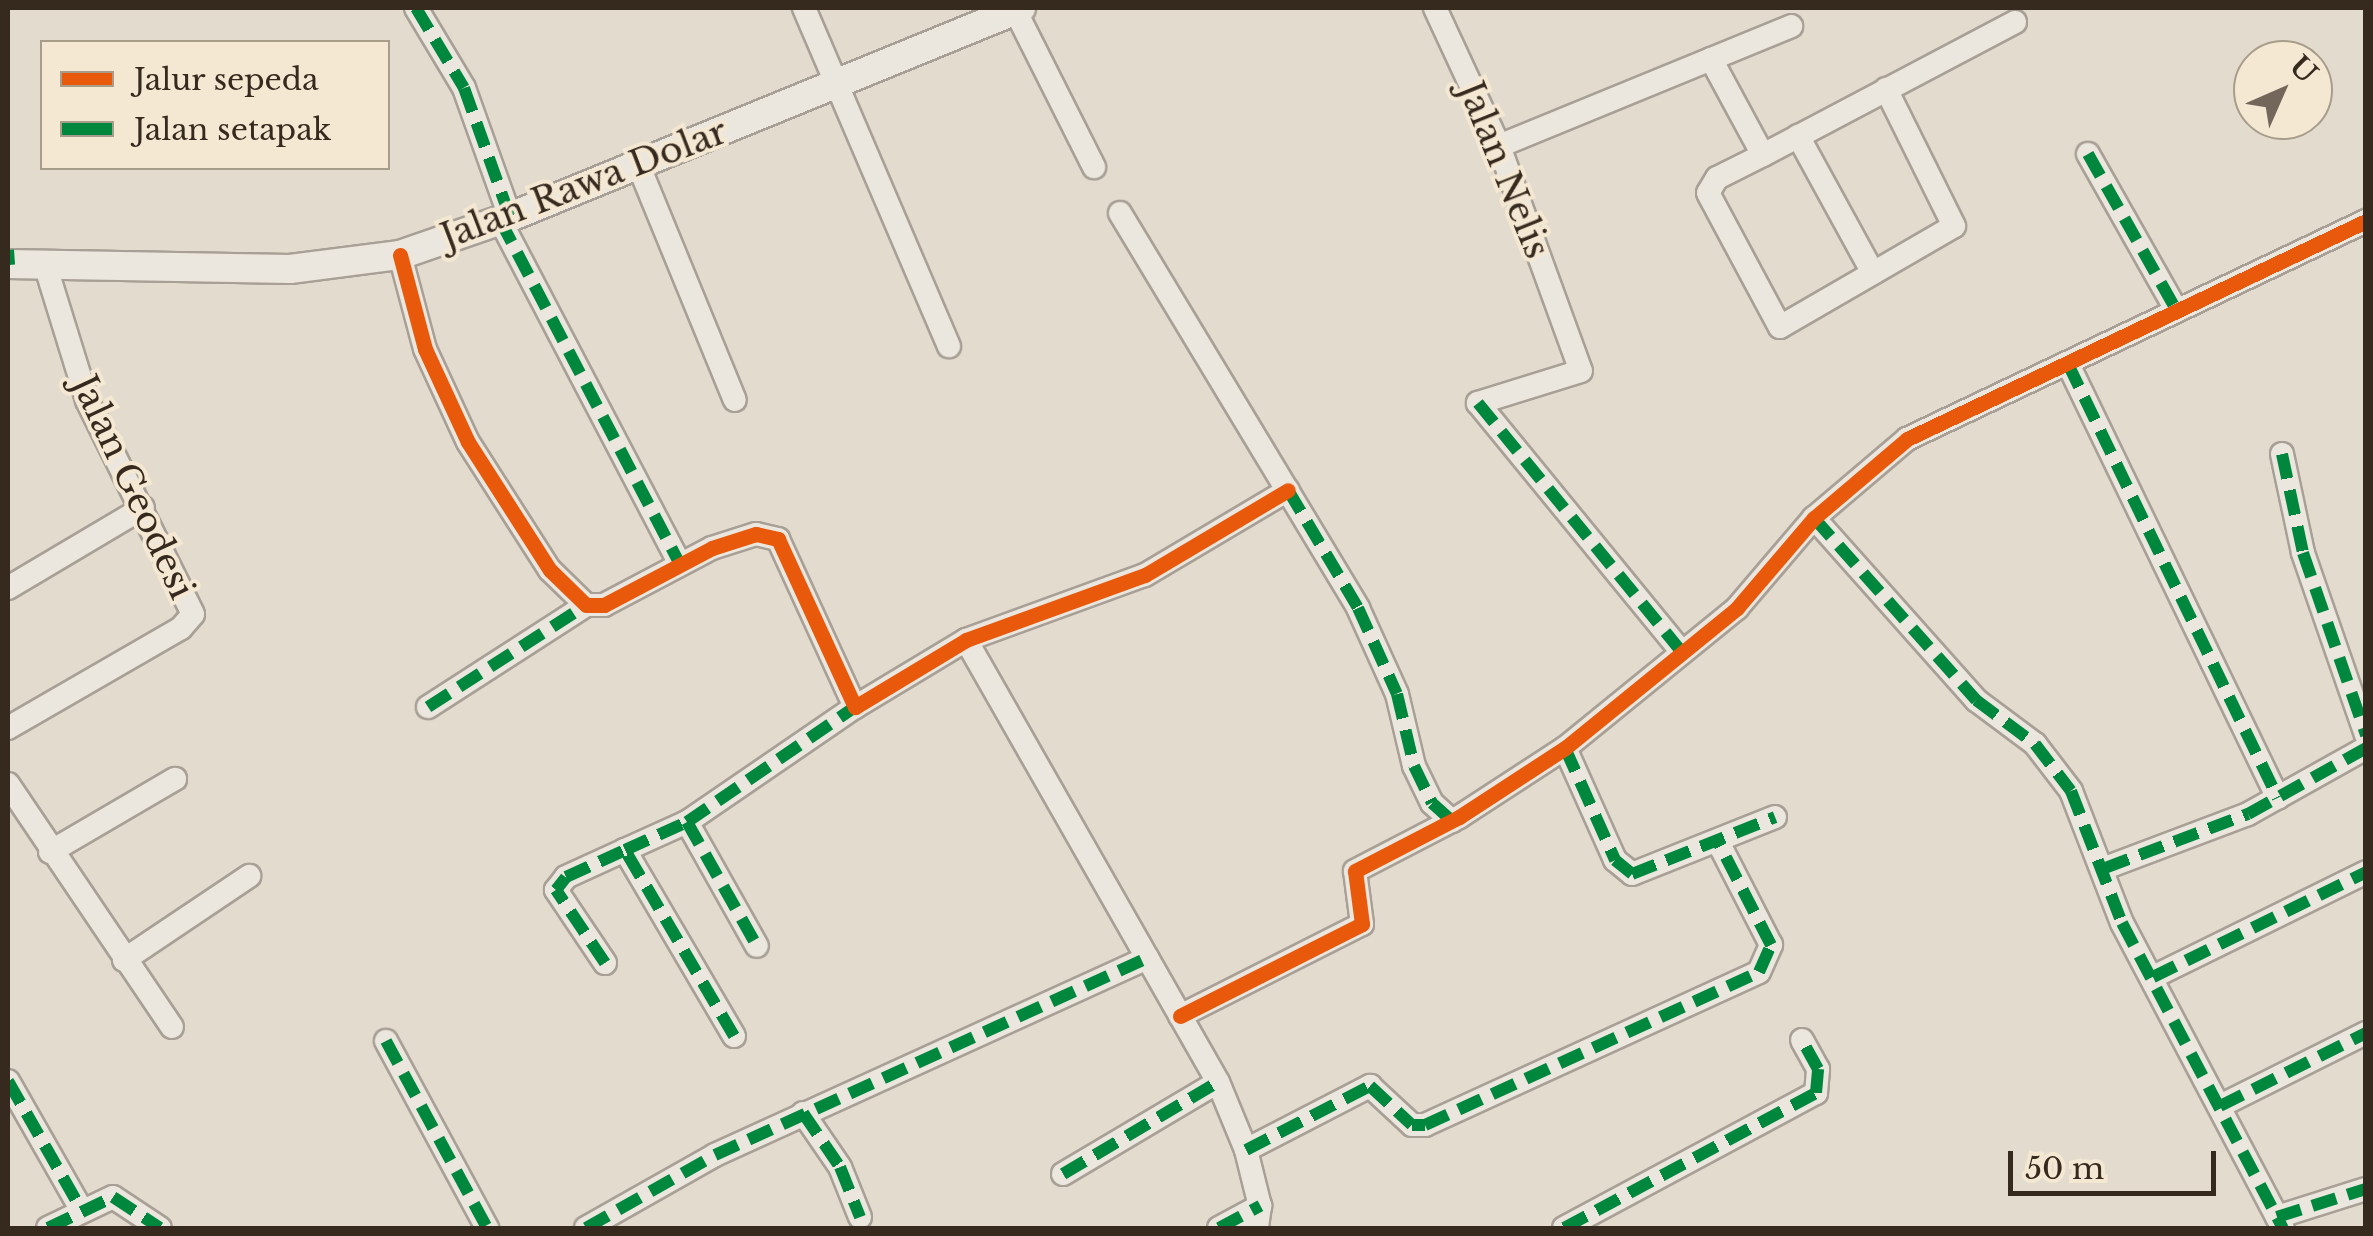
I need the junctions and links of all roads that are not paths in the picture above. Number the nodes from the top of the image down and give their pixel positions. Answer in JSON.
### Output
{"nodes":[{"id":1,"x":416,"y":8,"type":"edge"},
{"id":2,"x":804,"y":8,"type":"edge"},
{"id":3,"x":1435,"y":8,"type":"edge"},
{"id":4,"x":1018,"y":9,"type":"edge"},
{"id":5,"x":2015,"y":22,"type":"dead end"},
{"id":6,"x":1791,"y":26,"type":"dead end"},
{"id":7,"x":1712,"y":58,"type":"junction"},
{"id":8,"x":834,"y":84,"type":"junction"},
{"id":9,"x":1886,"y":89,"type":"junction"},
{"id":10,"x":1798,"y":136,"type":"junction"},
{"id":11,"x":1499,"y":146,"type":"junction"},
{"id":12,"x":2088,"y":154,"type":"dead end"},
{"id":13,"x":1763,"y":155,"type":"junction"},
{"id":14,"x":638,"y":164,"type":"junction"},
{"id":15,"x":1094,"y":167,"type":"dead end"},
{"id":16,"x":1120,"y":214,"type":"dead end"},
{"id":17,"x":505,"y":219,"type":"junction"},
{"id":18,"x":2366,"y":220,"type":"edge"},
{"id":19,"x":400,"y":255,"type":"junction"},
{"id":20,"x":8,"y":260,"type":"edge"},
{"id":21,"x":45,"y":264,"type":"junction"},
{"id":22,"x":1872,"y":273,"type":"junction"},
{"id":23,"x":2177,"y":311,"type":"junction"},
{"id":24,"x":949,"y":346,"type":"dead end"},
{"id":25,"x":2068,"y":364,"type":"junction"},
{"id":26,"x":736,"y":400,"type":"dead end"},
{"id":27,"x":2282,"y":454,"type":"dead end"},
{"id":28,"x":1288,"y":490,"type":"junction"},
{"id":29,"x":143,"y":508,"type":"junction"},
{"id":30,"x":1814,"y":518,"type":"junction"},
{"id":31,"x":679,"y":563,"type":"junction"},
{"id":32,"x":8,"y":588,"type":"edge"},
{"id":33,"x":586,"y":604,"type":"junction"},
{"id":34,"x":966,"y":640,"type":"junction"},
{"id":35,"x":1680,"y":650,"type":"junction"},
{"id":36,"x":855,"y":707,"type":"junction"},
{"id":37,"x":428,"y":708,"type":"dead end"},
{"id":38,"x":8,"y":728,"type":"edge"},
{"id":39,"x":2366,"y":736,"type":"edge"},
{"id":40,"x":1565,"y":748,"type":"junction"},
{"id":41,"x":2366,"y":748,"type":"edge"},
{"id":42,"x":175,"y":779,"type":"dead end"},
{"id":43,"x":8,"y":784,"type":"edge"},
{"id":44,"x":2278,"y":798,"type":"junction"},
{"id":45,"x":1776,"y":817,"type":"dead end"},
{"id":46,"x":1452,"y":821,"type":"junction"},
{"id":47,"x":687,"y":822,"type":"junction"},
{"id":48,"x":1718,"y":842,"type":"junction"},
{"id":49,"x":624,"y":850,"type":"junction"},
{"id":50,"x":50,"y":852,"type":"junction"},
{"id":51,"x":2105,"y":868,"type":"junction"},
{"id":52,"x":2366,"y":872,"type":"edge"},
{"id":53,"x":248,"y":876,"type":"dead end"},
{"id":54,"x":758,"y":946,"type":"dead end"},
{"id":55,"x":1147,"y":958,"type":"junction"},
{"id":56,"x":124,"y":960,"type":"junction"},
{"id":57,"x":605,"y":963,"type":"dead end"},
{"id":58,"x":2153,"y":978,"type":"junction"},
{"id":59,"x":1180,"y":1016,"type":"junction"},
{"id":60,"x":172,"y":1027,"type":"dead end"},
{"id":61,"x":2366,"y":1034,"type":"edge"},
{"id":62,"x":734,"y":1036,"type":"dead end"},
{"id":63,"x":1802,"y":1040,"type":"dead end"},
{"id":64,"x":386,"y":1041,"type":"dead end"},
{"id":65,"x":8,"y":1081,"type":"edge"},
{"id":66,"x":1218,"y":1082,"type":"junction"},
{"id":67,"x":2220,"y":1106,"type":"junction"},
{"id":68,"x":803,"y":1114,"type":"junction"},
{"id":69,"x":1246,"y":1150,"type":"junction"},
{"id":70,"x":1063,"y":1174,"type":"dead end"},
{"id":71,"x":2366,"y":1190,"type":"edge"},
{"id":72,"x":81,"y":1209,"type":"junction"},
{"id":73,"x":860,"y":1217,"type":"dead end"},
{"id":74,"x":1258,"y":1217,"type":"edge"},
{"id":75,"x":2280,"y":1223,"type":"edge"},
{"id":76,"x":48,"y":1228,"type":"edge"},
{"id":77,"x":160,"y":1228,"type":"edge"},
{"id":78,"x":486,"y":1228,"type":"edge"},
{"id":79,"x":586,"y":1228,"type":"edge"},
{"id":80,"x":1218,"y":1228,"type":"edge"},
{"id":81,"x":1564,"y":1228,"type":"edge"}],
"edges":[{"from":1,"to":17,"type":"street"},
{"from":2,"to":8,"type":"street"},
{"from":3,"to":11,"type":"street","name":"Jalan Nelis"},
{"from":4,"to":8,"type":"street","name":"Jalan Rawa Dolar"},
{"from":4,"to":15,"type":"street"},
{"from":5,"to":9,"type":"street"},
{"from":6,"to":7,"type":"street"},
{"from":7,"to":11,"type":"street"},
{"from":7,"to":13,"type":"street"},
{"from":8,"to":14,"type":"street","name":"Jalan Rawa Dolar"},
{"from":8,"to":24,"type":"street"},
{"from":9,"to":10,"type":"street"},
{"from":9,"to":22,"type":"street"},
{"from":10,"to":13,"type":"street"},
{"from":10,"to":22,"type":"street"},
{"from":11,"to":35,"type":"street","name":"Jalan Nelis"},
{"from":12,"to":23,"type":"street"},
{"from":13,"to":22,"type":"street"},
{"from":14,"to":17,"type":"street","name":"Jalan Rawa Dolar"},
{"from":14,"to":26,"type":"street"},
{"from":16,"to":28,"type":"street"},
{"from":17,"to":19,"type":"street","name":"Jalan Rawa Dolar"},
{"from":17,"to":31,"type":"street"},
{"from":18,"to":23,"type":"street"},
{"from":19,"to":21,"type":"street","name":"Jalan Rawa Dolar"},
{"from":19,"to":33,"type":"street"},
{"from":20,"to":21,"type":"street","name":"Jalan Rawa Dolar"},
{"from":21,"to":29,"type":"street","name":"Jalan Geodesi"},
{"from":23,"to":25,"type":"street"},
{"from":25,"to":30,"type":"street"},
{"from":25,"to":44,"type":"street"},
{"from":27,"to":39,"type":"street"},
{"from":28,"to":34,"type":"street"},
{"from":28,"to":46,"type":"street"},
{"from":29,"to":32,"type":"street"},
{"from":29,"to":38,"type":"street","name":"Jalan Geodesi"},
{"from":30,"to":35,"type":"street"},
{"from":30,"to":51,"type":"street"},
{"from":31,"to":33,"type":"street"},
{"from":31,"to":36,"type":"street"},
{"from":33,"to":37,"type":"street"},
{"from":34,"to":36,"type":"street"},
{"from":34,"to":55,"type":"street"},
{"from":35,"to":40,"type":"street"},
{"from":36,"to":47,"type":"street"},
{"from":40,"to":46,"type":"street"},
{"from":40,"to":48,"type":"street"},
{"from":41,"to":44,"type":"street"},
{"from":42,"to":50,"type":"street"},
{"from":43,"to":50,"type":"street"},
{"from":44,"to":51,"type":"street"},
{"from":45,"to":48,"type":"street"},
{"from":46,"to":59,"type":"street"},
{"from":47,"to":49,"type":"street"},
{"from":47,"to":54,"type":"street"},
{"from":48,"to":69,"type":"street"},
{"from":49,"to":57,"type":"street"},
{"from":49,"to":62,"type":"street"},
{"from":50,"to":56,"type":"street"},
{"from":51,"to":58,"type":"street"},
{"from":52,"to":58,"type":"street"},
{"from":53,"to":56,"type":"street"},
{"from":55,"to":59,"type":"street"},
{"from":55,"to":68,"type":"street"},
{"from":56,"to":60,"type":"street"},
{"from":58,"to":67,"type":"street"},
{"from":59,"to":66,"type":"street"},
{"from":61,"to":67,"type":"street"},
{"from":63,"to":81,"type":"street"},
{"from":64,"to":78,"type":"street"},
{"from":65,"to":72,"type":"street"},
{"from":66,"to":69,"type":"street"},
{"from":66,"to":70,"type":"street"},
{"from":67,"to":75,"type":"street"},
{"from":68,"to":73,"type":"street"},
{"from":68,"to":79,"type":"street"},
{"from":69,"to":74,"type":"street"},
{"from":71,"to":75,"type":"street"},
{"from":72,"to":76,"type":"street"},
{"from":72,"to":77,"type":"street"},
{"from":74,"to":80,"type":"street"}]}
